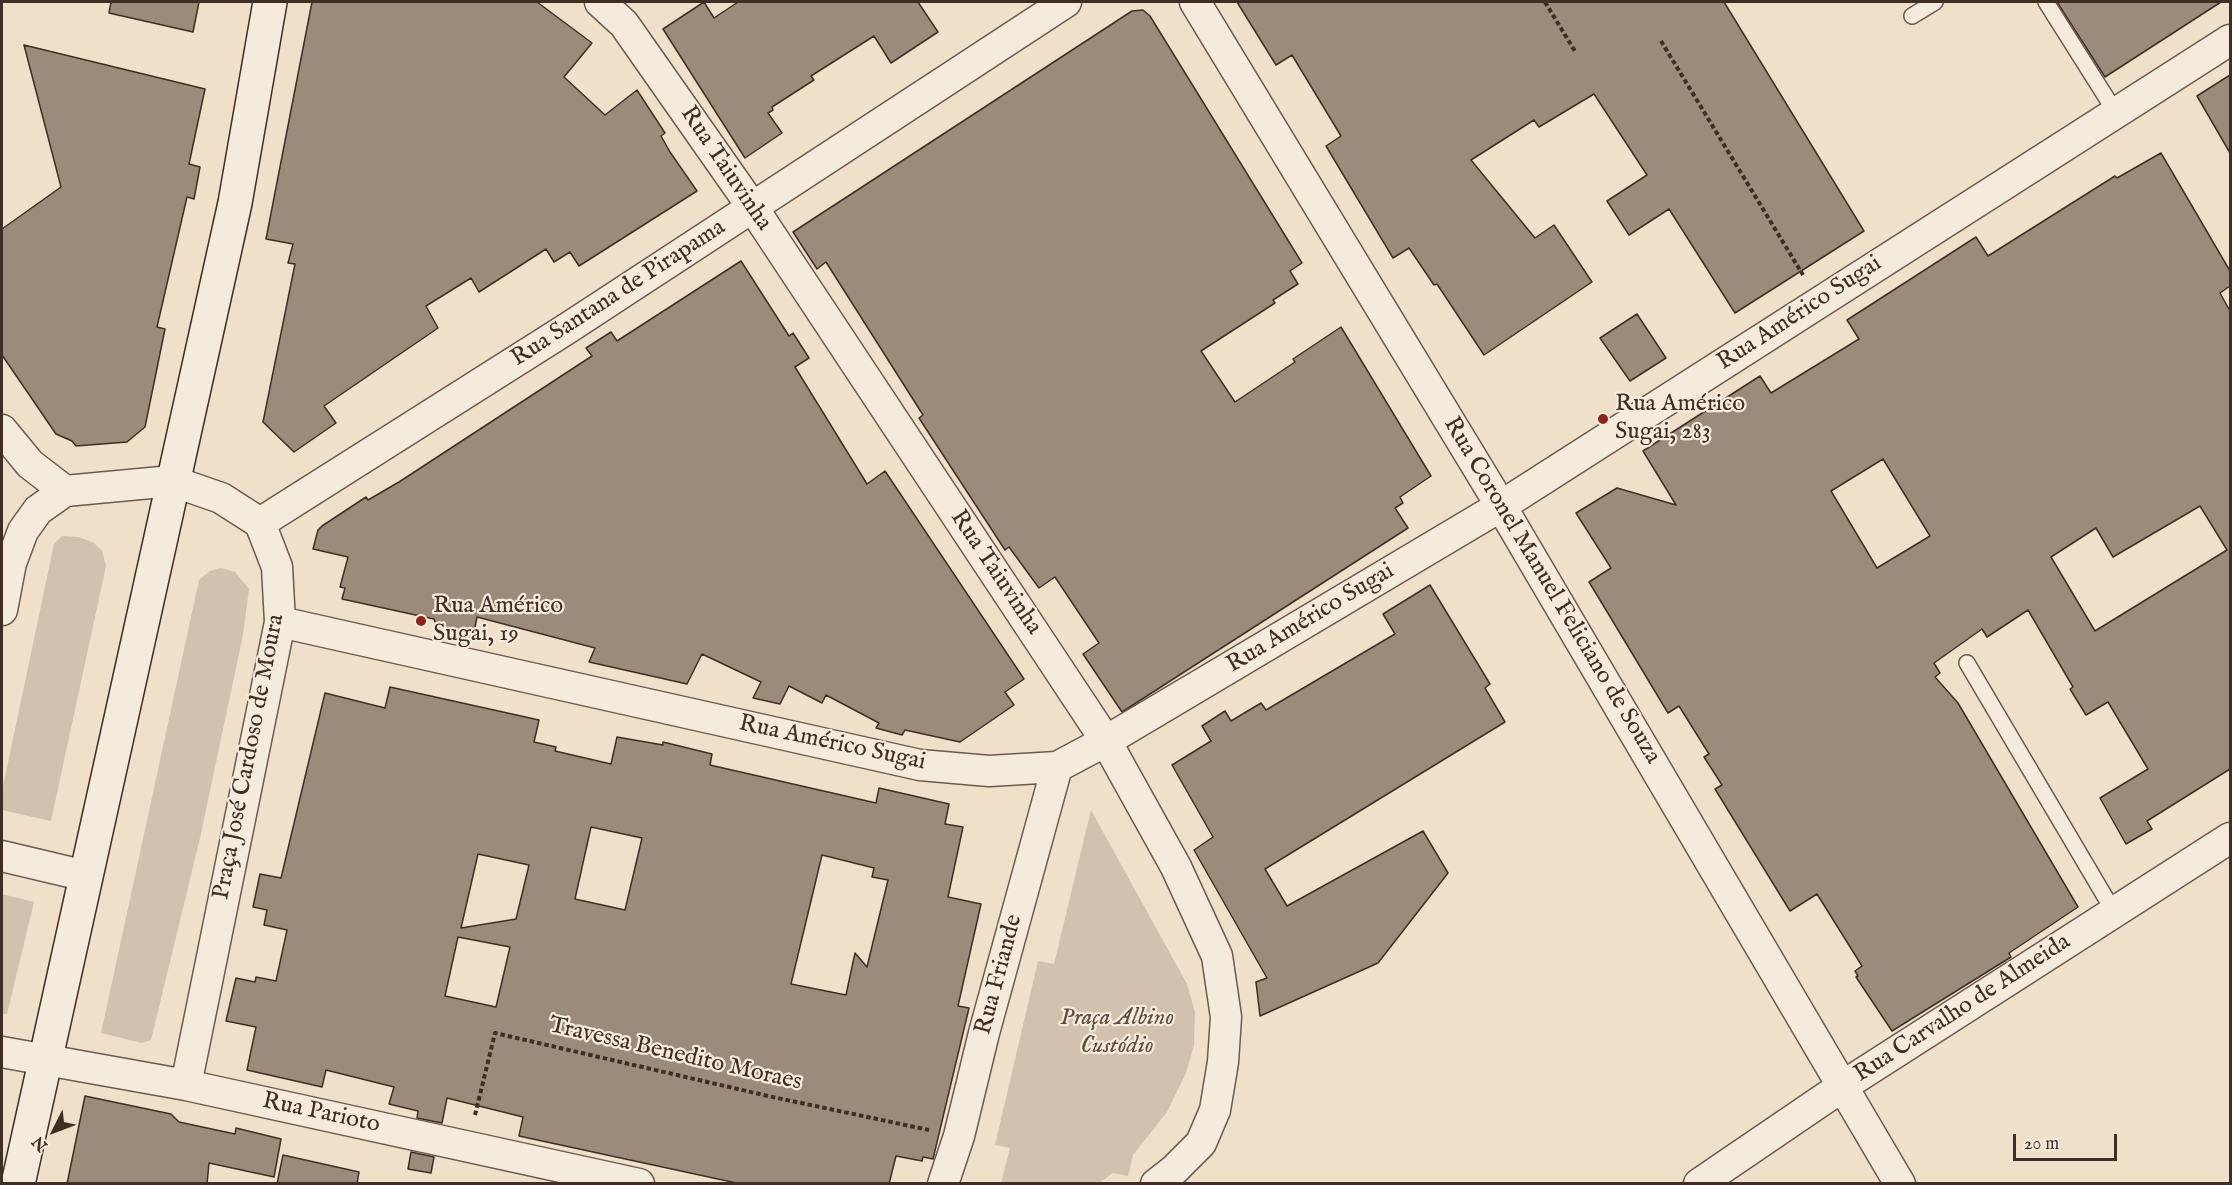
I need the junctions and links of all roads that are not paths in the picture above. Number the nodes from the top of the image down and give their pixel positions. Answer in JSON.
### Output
{"nodes":[{"id":1,"x":270,"y":2,"type":"edge"},
{"id":2,"x":600,"y":2,"type":"edge"},
{"id":3,"x":1066,"y":2,"type":"edge"},
{"id":4,"x":1196,"y":2,"type":"edge"},
{"id":5,"x":1935,"y":2,"type":"edge"},
{"id":6,"x":2046,"y":2,"type":"edge"},
{"id":7,"x":1912,"y":16,"type":"dead end"},
{"id":8,"x":2230,"y":40,"type":"edge"},
{"id":9,"x":2116,"y":113,"type":"junction"},
{"id":10,"x":753,"y":208,"type":"junction"},
{"id":11,"x":2,"y":430,"type":"edge"},
{"id":12,"x":172,"y":481,"type":"junction"},
{"id":13,"x":65,"y":491,"type":"junction"},
{"id":14,"x":1501,"y":506,"type":"junction"},
{"id":15,"x":260,"y":522,"type":"junction"},
{"id":16,"x":6,"y":562,"type":"edge"},
{"id":17,"x":2,"y":610,"type":"edge"},
{"id":18,"x":280,"y":621,"type":"junction"},
{"id":19,"x":1968,"y":663,"type":"dead end"},
{"id":20,"x":1106,"y":741,"type":"junction"},
{"id":21,"x":1057,"y":767,"type":"junction"},
{"id":22,"x":2230,"y":838,"type":"edge"},
{"id":23,"x":2,"y":856,"type":"edge"},
{"id":24,"x":86,"y":876,"type":"junction"},
{"id":25,"x":2114,"y":912,"type":"junction"},
{"id":26,"x":2,"y":1052,"type":"edge"},
{"id":27,"x":45,"y":1061,"type":"junction"},
{"id":28,"x":186,"y":1085,"type":"junction"},
{"id":29,"x":1843,"y":1086,"type":"junction"},
{"id":30,"x":18,"y":1184,"type":"edge"},
{"id":31,"x":639,"y":1184,"type":"edge"},
{"id":32,"x":943,"y":1184,"type":"edge"},
{"id":33,"x":1156,"y":1184,"type":"edge"},
{"id":34,"x":1699,"y":1184,"type":"edge"},
{"id":35,"x":1900,"y":1184,"type":"edge"}],
"edges":[{"from":1,"to":12,"type":"street"},
{"from":2,"to":10,"type":"street","name":"Rua Taiuvinha"},
{"from":3,"to":10,"type":"street","name":"Rua Santana de Pirapama"},
{"from":4,"to":14,"type":"street","name":"Rua Coronel Manuel Feliciano de Souza"},
{"from":5,"to":7,"type":"lane"},
{"from":6,"to":9,"type":"lane"},
{"from":8,"to":9,"type":"street","name":"Rua Américo Sugai"},
{"from":9,"to":14,"type":"street","name":"Rua Américo Sugai"},
{"from":10,"to":15,"type":"street","name":"Rua Santana de Pirapama"},
{"from":10,"to":20,"type":"street","name":"Rua Taiuvinha"},
{"from":11,"to":13,"type":"street"},
{"from":12,"to":13,"type":"street"},
{"from":12,"to":15,"type":"street"},
{"from":12,"to":24,"type":"street"},
{"from":13,"to":16,"type":"street"},
{"from":14,"to":20,"type":"street","name":"Rua Américo Sugai"},
{"from":14,"to":29,"type":"street","name":"Rua Coronel Manuel Feliciano de Souza"},
{"from":15,"to":18,"type":"street","name":"Praça José Cardoso de Moura"},
{"from":16,"to":17,"type":"street"},
{"from":18,"to":21,"type":"street","name":"Rua Américo Sugai"},
{"from":18,"to":28,"type":"street","name":"Praça José Cardoso de Moura"},
{"from":19,"to":25,"type":"lane"},
{"from":20,"to":21,"type":"street","name":"Rua Américo Sugai"},
{"from":20,"to":33,"type":"street","name":"Rua Taiuvinha"},
{"from":21,"to":32,"type":"street","name":"Rua Friande"},
{"from":22,"to":25,"type":"street","name":"Rua Carvalho de Almeida"},
{"from":23,"to":24,"type":"street"},
{"from":24,"to":27,"type":"street"},
{"from":25,"to":29,"type":"street","name":"Rua Carvalho de Almeida"},
{"from":26,"to":27,"type":"street","name":"Rua Parioto"},
{"from":27,"to":28,"type":"street","name":"Rua Parioto"},
{"from":27,"to":30,"type":"street"},
{"from":28,"to":31,"type":"street","name":"Rua Parioto"},
{"from":29,"to":34,"type":"street","name":"Rua Carvalho de Almeida"},
{"from":29,"to":35,"type":"street","name":"Rua Coronel Manuel Feliciano de Souza"}]}
